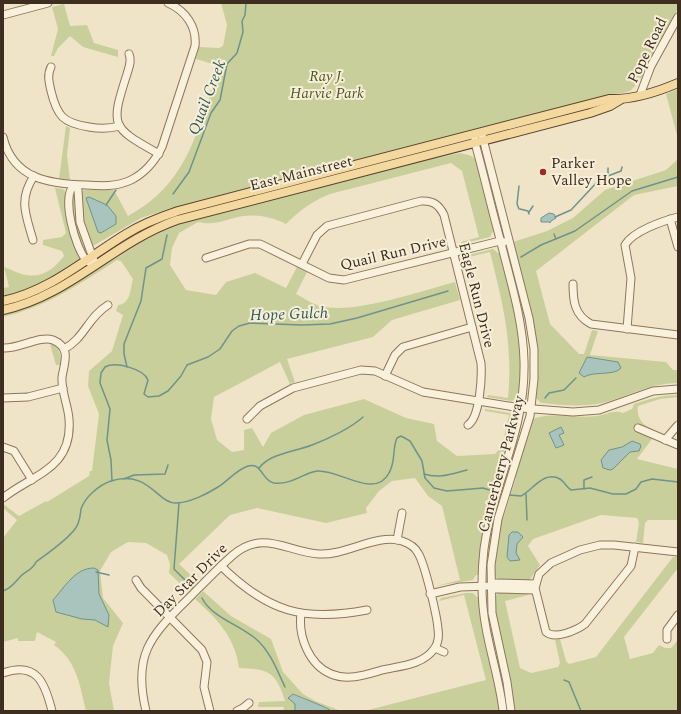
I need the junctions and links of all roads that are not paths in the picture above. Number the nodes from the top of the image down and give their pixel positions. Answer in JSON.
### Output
{"nodes":[{"id":1,"x":48,"y":3,"type":"edge"},
{"id":2,"x":168,"y":3,"type":"edge"},
{"id":3,"x":3,"y":15,"type":"edge"},
{"id":4,"x":678,"y":17,"type":"edge"},
{"id":5,"x":129,"y":54,"type":"dead end"},
{"id":6,"x":51,"y":67,"type":"dead end"},
{"id":7,"x":678,"y":83,"type":"edge"},
{"id":8,"x":640,"y":95,"type":"junction"},
{"id":9,"x":120,"y":126,"type":"junction"},
{"id":10,"x":480,"y":136,"type":"junction"},
{"id":11,"x":3,"y":137,"type":"edge"},
{"id":12,"x":475,"y":143,"type":"junction"},
{"id":13,"x":159,"y":154,"type":"junction"},
{"id":14,"x":34,"y":176,"type":"junction"},
{"id":15,"x":74,"y":185,"type":"junction"},
{"id":16,"x":674,"y":218,"type":"edge"},
{"id":17,"x":33,"y":240,"type":"dead end"},
{"id":18,"x":500,"y":241,"type":"junction"},
{"id":19,"x":678,"y":247,"type":"edge"},
{"id":20,"x":453,"y":253,"type":"junction"},
{"id":21,"x":90,"y":258,"type":"junction"},
{"id":22,"x":206,"y":258,"type":"dead end"},
{"id":23,"x":302,"y":264,"type":"junction"},
{"id":24,"x":94,"y":265,"type":"junction"},
{"id":25,"x":517,"y":273,"type":"junction"},
{"id":26,"x":573,"y":284,"type":"dead end"},
{"id":27,"x":3,"y":301,"type":"edge"},
{"id":28,"x":108,"y":305,"type":"dead end"},
{"id":29,"x":3,"y":310,"type":"edge"},
{"id":30,"x":472,"y":327,"type":"junction"},
{"id":31,"x":627,"y":329,"type":"junction"},
{"id":32,"x":678,"y":334,"type":"edge"},
{"id":33,"x":3,"y":348,"type":"edge"},
{"id":34,"x":64,"y":349,"type":"junction"},
{"id":35,"x":385,"y":376,"type":"junction"},
{"id":36,"x":63,"y":388,"type":"junction"},
{"id":37,"x":678,"y":389,"type":"edge"},
{"id":38,"x":3,"y":398,"type":"edge"},
{"id":39,"x":478,"y":401,"type":"junction"},
{"id":40,"x":521,"y":408,"type":"junction"},
{"id":41,"x":531,"y":409,"type":"junction"},
{"id":42,"x":247,"y":419,"type":"dead end"},
{"id":43,"x":468,"y":425,"type":"dead end"},
{"id":44,"x":678,"y":425,"type":"edge"},
{"id":45,"x":638,"y":428,"type":"dead end"},
{"id":46,"x":665,"y":440,"type":"junction"},
{"id":47,"x":678,"y":446,"type":"edge"},
{"id":48,"x":3,"y":447,"type":"edge"},
{"id":49,"x":32,"y":480,"type":"junction"},
{"id":50,"x":3,"y":498,"type":"edge"},
{"id":51,"x":402,"y":512,"type":"dead end"},
{"id":52,"x":397,"y":540,"type":"junction"},
{"id":53,"x":635,"y":547,"type":"junction"},
{"id":54,"x":678,"y":552,"type":"edge"},
{"id":55,"x":221,"y":566,"type":"junction"},
{"id":56,"x":136,"y":580,"type":"dead end"},
{"id":57,"x":482,"y":586,"type":"junction"},
{"id":58,"x":490,"y":586,"type":"junction"},
{"id":59,"x":535,"y":587,"type":"junction"},
{"id":60,"x":430,"y":594,"type":"junction"},
{"id":61,"x":367,"y":610,"type":"dead end"},
{"id":62,"x":301,"y":614,"type":"junction"},
{"id":63,"x":678,"y":615,"type":"edge"},
{"id":64,"x":170,"y":617,"type":"junction"},
{"id":65,"x":667,"y":639,"type":"dead end"},
{"id":66,"x":435,"y":648,"type":"junction"},
{"id":67,"x":444,"y":652,"type":"dead end"},
{"id":68,"x":3,"y":673,"type":"edge"},
{"id":69,"x":249,"y":703,"type":"dead end"},
{"id":70,"x":52,"y":711,"type":"edge"},
{"id":71,"x":146,"y":711,"type":"edge"},
{"id":72,"x":210,"y":711,"type":"edge"},
{"id":73,"x":237,"y":711,"type":"edge"},
{"id":74,"x":503,"y":711,"type":"edge"},
{"id":75,"x":511,"y":711,"type":"edge"}],
"edges":[{"from":1,"to":3,"type":"street"},
{"from":2,"to":13,"type":"street"},
{"from":4,"to":8,"type":"street","name":"Pope Road"},
{"from":5,"to":9,"type":"street"},
{"from":6,"to":9,"type":"street"},
{"from":7,"to":8,"type":"main road","name":"East Mainstreet"},
{"from":8,"to":10,"type":"main road","name":"East Mainstreet"},
{"from":9,"to":13,"type":"street"},
{"from":10,"to":12,"type":"main road","name":"East Mainstreet"},
{"from":10,"to":21,"type":"main road","name":"East Mainstreet"},
{"from":10,"to":25,"type":"street","name":"Canterberry Parkway"},
{"from":11,"to":14,"type":"street"},
{"from":12,"to":18,"type":"street","name":"Canterberry Parkway"},
{"from":12,"to":24,"type":"main road","name":"East Mainstreet"},
{"from":13,"to":15,"type":"street"},
{"from":14,"to":15,"type":"street"},
{"from":14,"to":17,"type":"street"},
{"from":15,"to":21,"type":"street"},
{"from":16,"to":19,"type":"street"},
{"from":16,"to":31,"type":"street"},
{"from":18,"to":20,"type":"street","name":"Quail Run Drive"},
{"from":18,"to":25,"type":"street"},
{"from":18,"to":40,"type":"street","name":"Canterberry Parkway"},
{"from":20,"to":23,"type":"street","name":"Quail Run Drive"},
{"from":20,"to":23,"type":"street","name":"Eagle Run Drive"},
{"from":20,"to":30,"type":"street","name":"Eagle Run Drive"},
{"from":21,"to":24,"type":"street"},
{"from":21,"to":27,"type":"main road","name":"East Mainstreet"},
{"from":22,"to":23,"type":"street","name":"Quail Run Drive"},
{"from":24,"to":29,"type":"main road","name":"East Mainstreet"},
{"from":25,"to":41,"type":"street","name":"Canterberry Parkway"},
{"from":26,"to":31,"type":"street"},
{"from":28,"to":34,"type":"street"},
{"from":30,"to":35,"type":"street"},
{"from":30,"to":39,"type":"street","name":"Eagle Run Drive"},
{"from":31,"to":32,"type":"street"},
{"from":33,"to":34,"type":"street"},
{"from":34,"to":36,"type":"street"},
{"from":35,"to":39,"type":"street"},
{"from":35,"to":42,"type":"street"},
{"from":36,"to":38,"type":"street"},
{"from":36,"to":49,"type":"street"},
{"from":37,"to":41,"type":"street"},
{"from":39,"to":40,"type":"street"},
{"from":39,"to":43,"type":"street","name":"Eagle Run Drive"},
{"from":40,"to":41,"type":"street"},
{"from":40,"to":57,"type":"street","name":"Canterberry Parkway"},
{"from":41,"to":58,"type":"street","name":"Canterberry Parkway"},
{"from":44,"to":46,"type":"street"},
{"from":45,"to":46,"type":"street"},
{"from":46,"to":47,"type":"street"},
{"from":48,"to":49,"type":"street"},
{"from":49,"to":50,"type":"street"},
{"from":51,"to":52,"type":"street"},
{"from":52,"to":55,"type":"street","name":"Day Star Drive"},
{"from":52,"to":60,"type":"street"},
{"from":53,"to":54,"type":"street"},
{"from":53,"to":59,"type":"street"},
{"from":53,"to":59,"type":"street"},
{"from":55,"to":62,"type":"street"},
{"from":55,"to":64,"type":"street","name":"Day Star Drive"},
{"from":56,"to":64,"type":"street"},
{"from":57,"to":58,"type":"street"},
{"from":57,"to":60,"type":"street"},
{"from":57,"to":74,"type":"street","name":"Canterberry Parkway"},
{"from":58,"to":59,"type":"street"},
{"from":58,"to":75,"type":"street","name":"Canterberry Parkway"},
{"from":60,"to":66,"type":"street"},
{"from":61,"to":62,"type":"street"},
{"from":62,"to":66,"type":"street"},
{"from":63,"to":65,"type":"street"},
{"from":64,"to":71,"type":"street","name":"Day Star Drive"},
{"from":64,"to":72,"type":"street"},
{"from":66,"to":67,"type":"street"},
{"from":68,"to":70,"type":"street"},
{"from":69,"to":73,"type":"street"}]}
